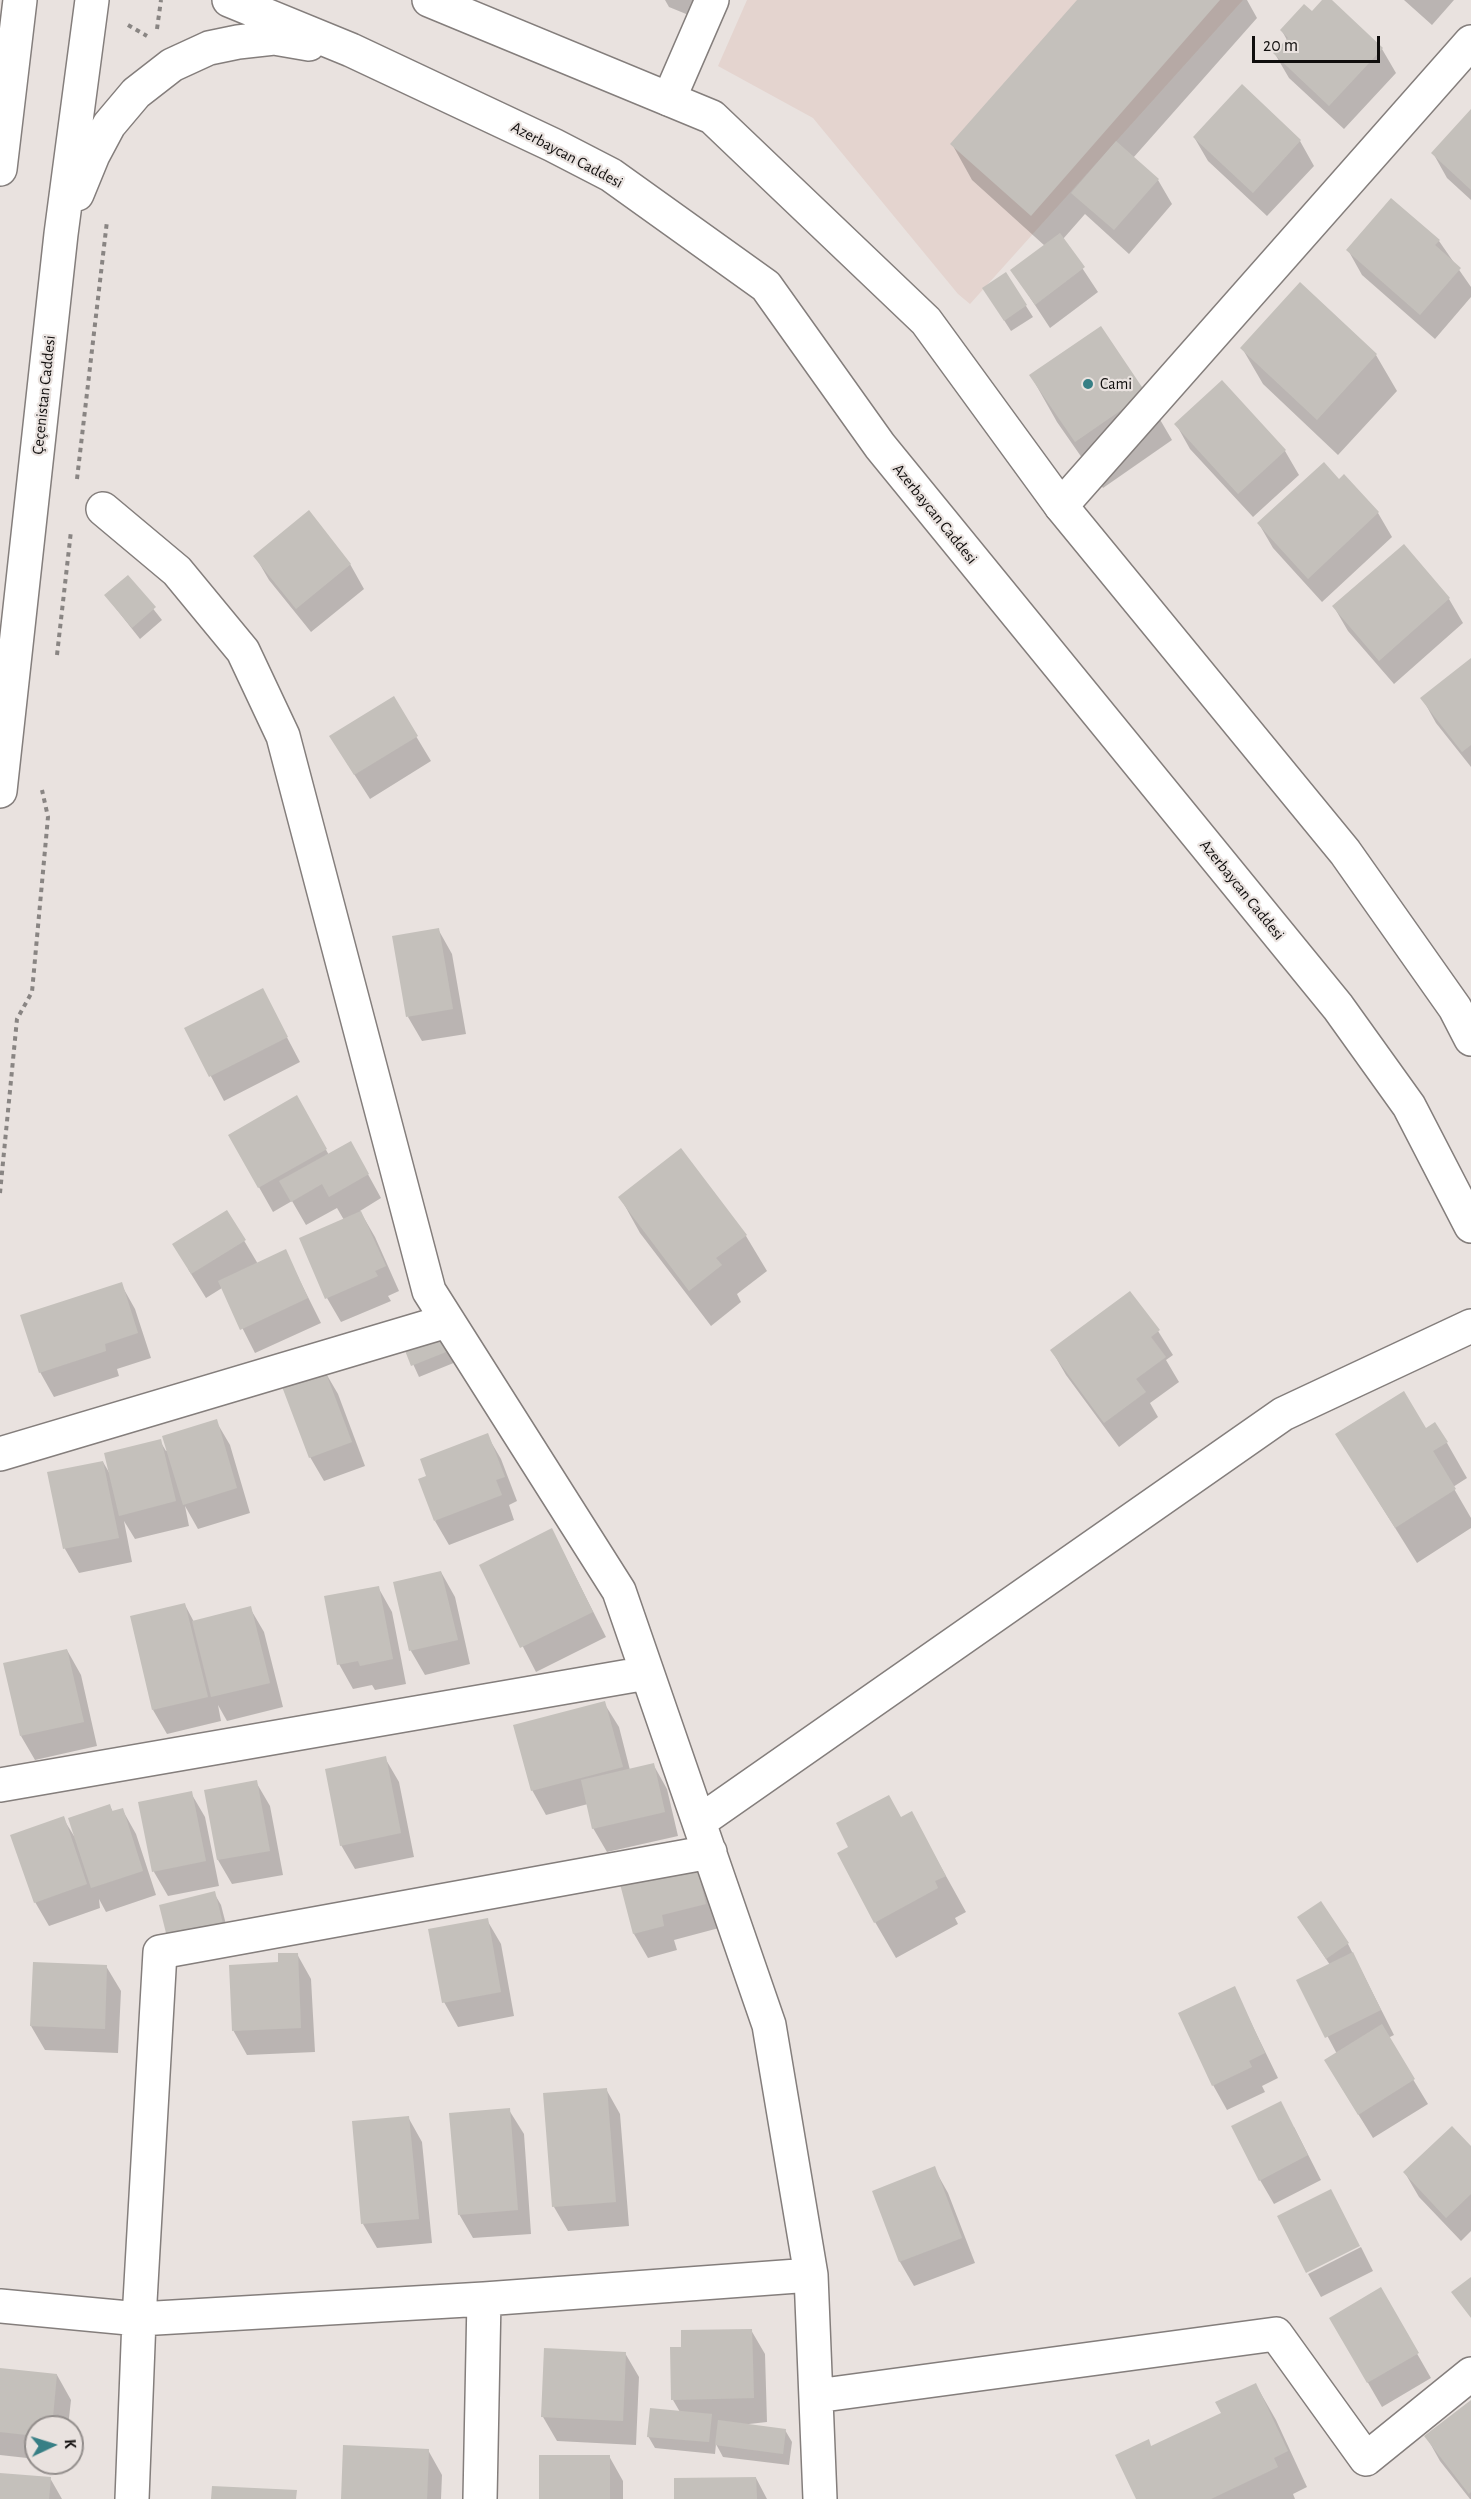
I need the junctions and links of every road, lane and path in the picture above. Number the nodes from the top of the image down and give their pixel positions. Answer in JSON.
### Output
{"nodes":[{"id":1,"x":20,"y":0,"type":"edge"},
{"id":2,"x":161,"y":0,"type":"edge"},
{"id":3,"x":229,"y":0,"type":"edge"},
{"id":4,"x":429,"y":0,"type":"edge"},
{"id":5,"x":712,"y":0,"type":"edge"},
{"id":6,"x":92,"y":2,"type":"edge"},
{"id":7,"x":1471,"y":42,"type":"edge"},
{"id":8,"x":351,"y":50,"type":"junction"},
{"id":9,"x":164,"y":53,"type":"junction"},
{"id":10,"x":669,"y":99,"type":"junction"},
{"id":11,"x":0,"y":169,"type":"edge"},
{"id":12,"x":108,"y":211,"type":"dead end"},
{"id":13,"x":61,"y":234,"type":"junction"},
{"id":14,"x":77,"y":483,"type":"dead end"},
{"id":15,"x":1061,"y":506,"type":"junction"},
{"id":16,"x":88,"y":514,"type":"joint"},
{"id":17,"x":57,"y":661,"type":"dead end"},
{"id":18,"x":43,"y":780,"type":"dead end"},
{"id":19,"x":0,"y":791,"type":"edge"},
{"id":20,"x":1471,"y":1038,"type":"edge"},
{"id":21,"x":0,"y":1193,"type":"edge"},
{"id":22,"x":1471,"y":1226,"type":"edge"},
{"id":23,"x":447,"y":1321,"type":"junction"},
{"id":24,"x":1471,"y":1326,"type":"edge"},
{"id":25,"x":0,"y":1454,"type":"edge"},
{"id":26,"x":647,"y":1673,"type":"junction"},
{"id":27,"x":0,"y":1785,"type":"edge"},
{"id":28,"x":705,"y":1837,"type":"junction"},
{"id":29,"x":812,"y":2275,"type":"junction"},
{"id":30,"x":484,"y":2299,"type":"junction"},
{"id":31,"x":0,"y":2306,"type":"edge"},
{"id":32,"x":139,"y":2319,"type":"junction"},
{"id":33,"x":1471,"y":2374,"type":"edge"},
{"id":34,"x":816,"y":2396,"type":"junction"},
{"id":35,"x":132,"y":2499,"type":"edge"},
{"id":36,"x":480,"y":2499,"type":"edge"},
{"id":37,"x":820,"y":2499,"type":"edge"}],
"edges":[{"from":1,"to":11,"type":"street"},
{"from":2,"to":9,"type":"path"},
{"from":3,"to":8,"type":"street","name":"Azerbaycan Caddesi"},
{"from":4,"to":10,"type":"street"},
{"from":5,"to":10,"type":"street"},
{"from":6,"to":9,"type":"path"},
{"from":6,"to":13,"type":"street","name":"Çeçenistan Caddesi"},
{"from":7,"to":15,"type":"street"},
{"from":8,"to":9,"type":"street"},
{"from":8,"to":22,"type":"street","name":"Azerbaycan Caddesi"},
{"from":9,"to":13,"type":"street"},
{"from":10,"to":15,"type":"street"},
{"from":12,"to":14,"type":"path"},
{"from":13,"to":19,"type":"street","name":"Çeçenistan Caddesi"},
{"from":15,"to":20,"type":"street"},
{"from":16,"to":17,"type":"path"},
{"from":16,"to":23,"type":"street"},
{"from":18,"to":21,"type":"path"},
{"from":23,"to":25,"type":"street"},
{"from":23,"to":26,"type":"street"},
{"from":24,"to":28,"type":"street"},
{"from":26,"to":27,"type":"street"},
{"from":26,"to":28,"type":"street"},
{"from":28,"to":29,"type":"street"},
{"from":28,"to":32,"type":"street"},
{"from":29,"to":30,"type":"street"},
{"from":29,"to":34,"type":"street"},
{"from":30,"to":32,"type":"street"},
{"from":30,"to":36,"type":"street"},
{"from":31,"to":32,"type":"street"},
{"from":32,"to":35,"type":"street"},
{"from":33,"to":34,"type":"street"},
{"from":34,"to":37,"type":"street"}]}
